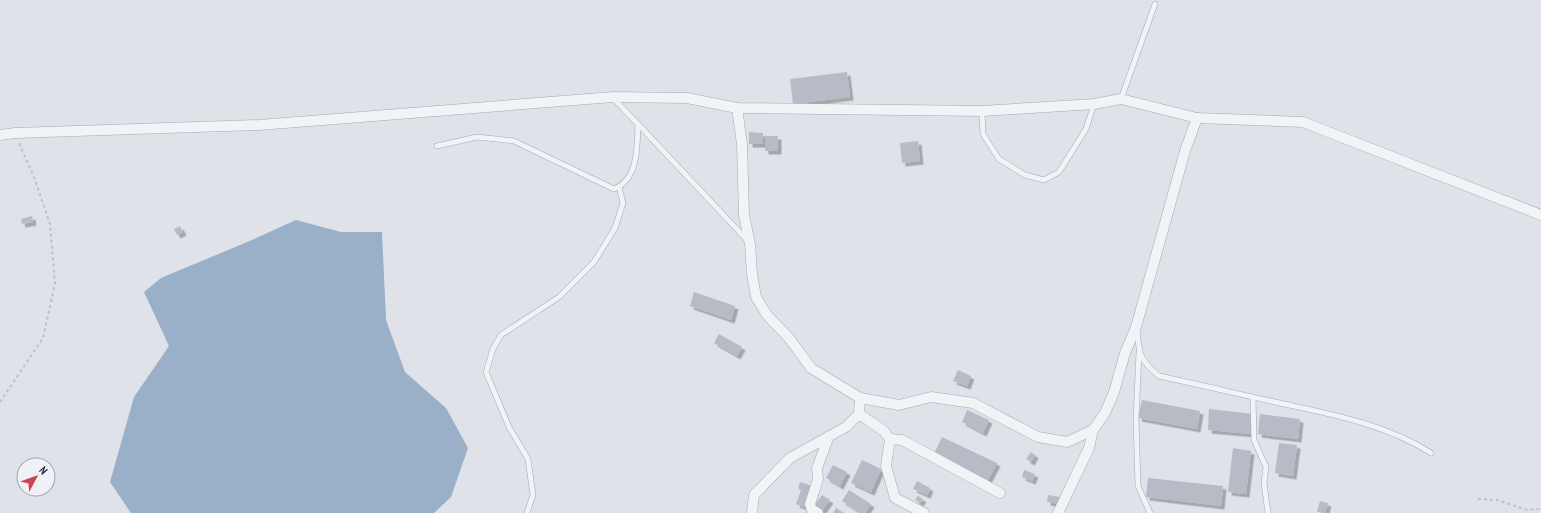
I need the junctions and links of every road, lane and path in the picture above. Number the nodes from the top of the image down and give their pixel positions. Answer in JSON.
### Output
{"nodes":[{"id":1,"x":1155,"y":4,"type":"dead end"},
{"id":2,"x":613,"y":97,"type":"junction"},
{"id":3,"x":1121,"y":99,"type":"junction"},
{"id":4,"x":1094,"y":104,"type":"junction"},
{"id":5,"x":737,"y":108,"type":"junction"},
{"id":6,"x":982,"y":111,"type":"junction"},
{"id":7,"x":1197,"y":118,"type":"junction"},
{"id":8,"x":638,"y":124,"type":"junction"},
{"id":9,"x":15,"y":133,"type":"junction"},
{"id":10,"x":0,"y":135,"type":"edge"},
{"id":11,"x":437,"y":146,"type":"dead end"},
{"id":12,"x":619,"y":187,"type":"junction"},
{"id":13,"x":1541,"y":215,"type":"edge"},
{"id":14,"x":750,"y":244,"type":"junction"},
{"id":15,"x":1136,"y":327,"type":"junction"},
{"id":16,"x":1139,"y":351,"type":"junction"},
{"id":17,"x":1253,"y":397,"type":"junction"},
{"id":18,"x":860,"y":398,"type":"junction"},
{"id":19,"x":0,"y":402,"type":"edge"},
{"id":20,"x":860,"y":414,"type":"junction"},
{"id":21,"x":1092,"y":430,"type":"junction"},
{"id":22,"x":830,"y":436,"type":"junction"},
{"id":23,"x":890,"y":439,"type":"junction"},
{"id":24,"x":1431,"y":453,"type":"dead end"},
{"id":25,"x":1000,"y":493,"type":"dead end"},
{"id":26,"x":1478,"y":499,"type":"dead end"},
{"id":27,"x":1541,"y":509,"type":"edge"},
{"id":28,"x":527,"y":513,"type":"edge"},
{"id":29,"x":752,"y":513,"type":"edge"},
{"id":30,"x":818,"y":513,"type":"edge"},
{"id":31,"x":924,"y":513,"type":"edge"},
{"id":32,"x":1058,"y":513,"type":"edge"},
{"id":33,"x":1150,"y":513,"type":"edge"},
{"id":34,"x":1268,"y":513,"type":"edge"}],
"edges":[{"from":1,"to":3,"type":"lane"},
{"from":2,"to":5,"type":"street"},
{"from":2,"to":8,"type":"lane"},
{"from":2,"to":9,"type":"street"},
{"from":3,"to":4,"type":"street"},
{"from":3,"to":7,"type":"street"},
{"from":4,"to":6,"type":"street"},
{"from":4,"to":6,"type":"lane"},
{"from":5,"to":6,"type":"street"},
{"from":5,"to":14,"type":"street"},
{"from":7,"to":13,"type":"street"},
{"from":7,"to":15,"type":"street"},
{"from":8,"to":12,"type":"lane"},
{"from":8,"to":14,"type":"lane"},
{"from":9,"to":10,"type":"street"},
{"from":9,"to":19,"type":"path"},
{"from":11,"to":12,"type":"lane"},
{"from":12,"to":28,"type":"lane"},
{"from":14,"to":18,"type":"street"},
{"from":15,"to":16,"type":"lane"},
{"from":15,"to":21,"type":"street"},
{"from":16,"to":17,"type":"lane"},
{"from":16,"to":33,"type":"lane"},
{"from":17,"to":24,"type":"lane"},
{"from":17,"to":34,"type":"lane"},
{"from":18,"to":20,"type":"street"},
{"from":18,"to":21,"type":"street"},
{"from":20,"to":22,"type":"street"},
{"from":20,"to":23,"type":"street"},
{"from":21,"to":32,"type":"street"},
{"from":22,"to":29,"type":"street"},
{"from":22,"to":30,"type":"street"},
{"from":23,"to":25,"type":"street"},
{"from":23,"to":31,"type":"street"},
{"from":26,"to":27,"type":"path"}]}
